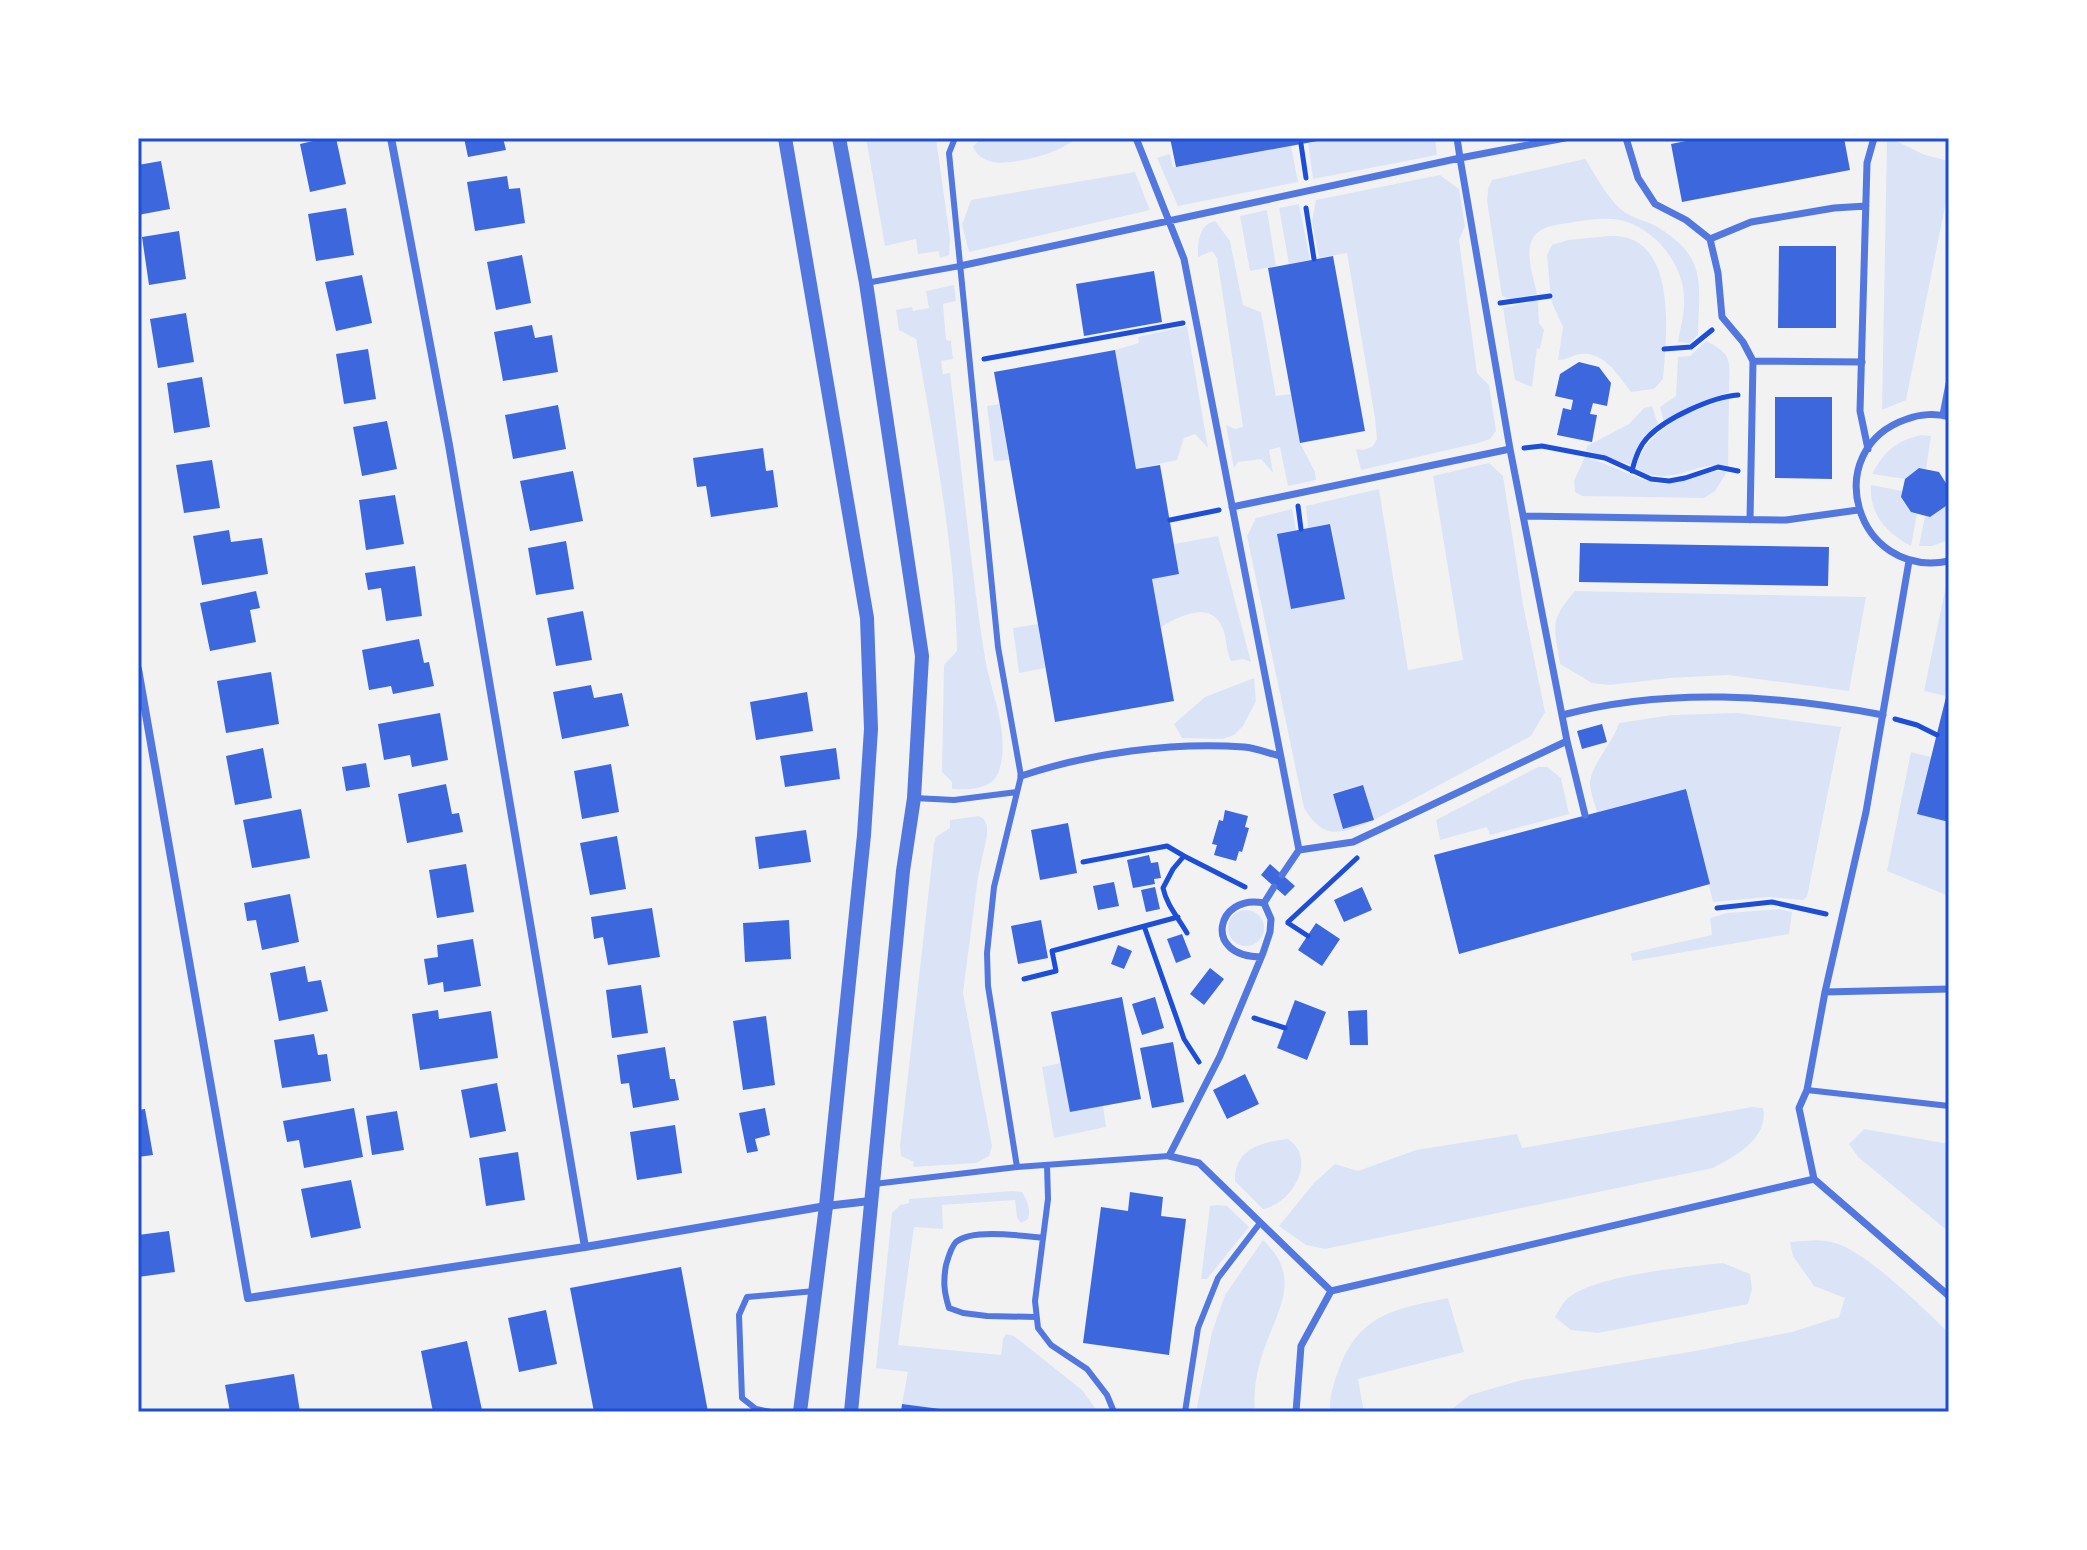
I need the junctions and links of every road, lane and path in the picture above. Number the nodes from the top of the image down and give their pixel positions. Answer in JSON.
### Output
{"nodes":[{"id":1,"x":391,"y":138,"type":"edge"},
{"id":2,"x":785,"y":138,"type":"edge"},
{"id":3,"x":839,"y":138,"type":"edge"},
{"id":4,"x":955,"y":138,"type":"edge"},
{"id":5,"x":1136,"y":138,"type":"edge"},
{"id":6,"x":1457,"y":138,"type":"edge"},
{"id":7,"x":1565,"y":138,"type":"edge"},
{"id":8,"x":1626,"y":138,"type":"edge"},
{"id":9,"x":1874,"y":138,"type":"edge"},
{"id":10,"x":1460,"y":158,"type":"junction"},
{"id":11,"x":1866,"y":206,"type":"junction"},
{"id":12,"x":1170,"y":220,"type":"junction"},
{"id":13,"x":1710,"y":239,"type":"junction"},
{"id":14,"x":960,"y":266,"type":"junction"},
{"id":15,"x":866,"y":283,"type":"junction"},
{"id":16,"x":1550,"y":296,"type":"dead end"},
{"id":17,"x":1485,"y":305,"type":"junction"},
{"id":18,"x":1722,"y":317,"type":"junction"},
{"id":19,"x":1196,"y":320,"type":"junction"},
{"id":20,"x":1664,"y":349,"type":"dead end"},
{"id":21,"x":1753,"y":361,"type":"junction"},
{"id":22,"x":971,"y":362,"type":"junction"},
{"id":23,"x":1862,"y":362,"type":"junction"},
{"id":24,"x":1949,"y":384,"type":"edge"},
{"id":25,"x":1752,"y":394,"type":"junction"},
{"id":26,"x":1946,"y":416,"type":"edge"},
{"id":27,"x":1510,"y":449,"type":"junction"},
{"id":28,"x":1868,"y":449,"type":"junction"},
{"id":29,"x":1632,"y":471,"type":"junction"},
{"id":30,"x":1751,"y":473,"type":"junction"},
{"id":31,"x":1232,"y":507,"type":"junction"},
{"id":32,"x":1858,"y":510,"type":"junction"},
{"id":33,"x":1523,"y":516,"type":"junction"},
{"id":34,"x":1170,"y":520,"type":"dead end"},
{"id":35,"x":1750,"y":520,"type":"junction"},
{"id":36,"x":1909,"y":561,"type":"junction"},
{"id":37,"x":1949,"y":561,"type":"edge"},
{"id":38,"x":138,"y":669,"type":"edge"},
{"id":39,"x":1562,"y":715,"type":"junction"},
{"id":40,"x":1883,"y":715,"type":"junction"},
{"id":41,"x":1937,"y":735,"type":"dead end"},
{"id":42,"x":1567,"y":741,"type":"junction"},
{"id":43,"x":1280,"y":756,"type":"junction"},
{"id":44,"x":1021,"y":776,"type":"junction"},
{"id":45,"x":1017,"y":792,"type":"junction"},
{"id":46,"x":914,"y":798,"type":"junction"},
{"id":47,"x":1585,"y":815,"type":"dead end"},
{"id":48,"x":1367,"y":836,"type":"junction"},
{"id":49,"x":1299,"y":850,"type":"junction"},
{"id":50,"x":1184,"y":856,"type":"junction"},
{"id":51,"x":1083,"y":862,"type":"dead end"},
{"id":52,"x":1282,"y":875,"type":"dead end"},
{"id":53,"x":1274,"y":887,"type":"dead end"},
{"id":54,"x":1253,"y":901,"type":"junction"},
{"id":55,"x":1264,"y":903,"type":"junction"},
{"id":56,"x":1717,"y":908,"type":"dead end"},
{"id":57,"x":1178,"y":917,"type":"junction"},
{"id":58,"x":1841,"y":917,"type":"junction"},
{"id":59,"x":1287,"y":922,"type":"junction"},
{"id":60,"x":1144,"y":926,"type":"junction"},
{"id":61,"x":1187,"y":933,"type":"dead end"},
{"id":62,"x":1308,"y":936,"type":"dead end"},
{"id":63,"x":1268,"y":939,"type":"junction"},
{"id":64,"x":1261,"y":957,"type":"junction"},
{"id":65,"x":1024,"y":979,"type":"dead end"},
{"id":66,"x":1949,"y":989,"type":"edge"},
{"id":67,"x":1825,"y":992,"type":"junction"},
{"id":68,"x":1238,"y":1012,"type":"junction"},
{"id":69,"x":1285,"y":1028,"type":"dead end"},
{"id":70,"x":1209,"y":1075,"type":"junction"},
{"id":71,"x":1807,"y":1090,"type":"junction"},
{"id":72,"x":1949,"y":1106,"type":"edge"},
{"id":73,"x":1169,"y":1156,"type":"junction"},
{"id":74,"x":1047,"y":1165,"type":"junction"},
{"id":75,"x":1017,"y":1167,"type":"junction"},
{"id":76,"x":1814,"y":1179,"type":"junction"},
{"id":77,"x":871,"y":1185,"type":"junction"},
{"id":78,"x":870,"y":1201,"type":"junction"},
{"id":79,"x":826,"y":1206,"type":"junction"},
{"id":80,"x":1260,"y":1223,"type":"junction"},
{"id":81,"x":1043,"y":1238,"type":"junction"},
{"id":82,"x":585,"y":1247,"type":"junction"},
{"id":83,"x":815,"y":1291,"type":"junction"},
{"id":84,"x":1331,"y":1291,"type":"junction"},
{"id":85,"x":1949,"y":1296,"type":"edge"},
{"id":86,"x":1036,"y":1317,"type":"junction"},
{"id":87,"x":771,"y":1412,"type":"edge"},
{"id":88,"x":800,"y":1412,"type":"edge"},
{"id":89,"x":851,"y":1412,"type":"edge"},
{"id":90,"x":1114,"y":1412,"type":"edge"},
{"id":91,"x":1185,"y":1412,"type":"edge"},
{"id":92,"x":1296,"y":1412,"type":"edge"}],
"edges":[{"from":1,"to":82,"type":"street"},
{"from":2,"to":79,"type":"street"},
{"from":3,"to":15,"type":"street"},
{"from":4,"to":14,"type":"lane"},
{"from":5,"to":12,"type":"street"},
{"from":6,"to":10,"type":"street"},
{"from":7,"to":10,"type":"street"},
{"from":8,"to":13,"type":"street"},
{"from":9,"to":11,"type":"street"},
{"from":10,"to":12,"type":"street"},
{"from":10,"to":17,"type":"street"},
{"from":11,"to":13,"type":"street"},
{"from":11,"to":23,"type":"street"},
{"from":12,"to":14,"type":"street"},
{"from":12,"to":19,"type":"street"},
{"from":13,"to":18,"type":"street"},
{"from":14,"to":15,"type":"lane"},
{"from":14,"to":22,"type":"lane"},
{"from":15,"to":46,"type":"street"},
{"from":16,"to":17,"type":"path"},
{"from":17,"to":27,"type":"street"},
{"from":18,"to":20,"type":"path"},
{"from":18,"to":21,"type":"street"},
{"from":19,"to":22,"type":"path"},
{"from":19,"to":31,"type":"street"},
{"from":21,"to":23,"type":"street"},
{"from":21,"to":25,"type":"street"},
{"from":22,"to":44,"type":"lane"},
{"from":23,"to":28,"type":"street"},
{"from":24,"to":26,"type":"street"},
{"from":25,"to":29,"type":"path"},
{"from":25,"to":30,"type":"street"},
{"from":26,"to":28,"type":"street"},
{"from":27,"to":29,"type":"path"},
{"from":27,"to":31,"type":"street"},
{"from":27,"to":33,"type":"street"},
{"from":28,"to":32,"type":"street"},
{"from":29,"to":30,"type":"path"},
{"from":30,"to":35,"type":"street"},
{"from":31,"to":34,"type":"path"},
{"from":31,"to":43,"type":"street"},
{"from":32,"to":35,"type":"street"},
{"from":32,"to":36,"type":"street"},
{"from":33,"to":35,"type":"street"},
{"from":33,"to":39,"type":"street"},
{"from":36,"to":37,"type":"street"},
{"from":36,"to":40,"type":"street"},
{"from":38,"to":82,"type":"street"},
{"from":39,"to":40,"type":"street"},
{"from":39,"to":42,"type":"street"},
{"from":40,"to":41,"type":"path"},
{"from":40,"to":58,"type":"street"},
{"from":42,"to":47,"type":"street"},
{"from":42,"to":48,"type":"street"},
{"from":43,"to":44,"type":"street"},
{"from":43,"to":49,"type":"street"},
{"from":44,"to":45,"type":"lane"},
{"from":45,"to":46,"type":"lane"},
{"from":45,"to":75,"type":"lane"},
{"from":46,"to":77,"type":"street"},
{"from":48,"to":49,"type":"street"},
{"from":48,"to":59,"type":"path"},
{"from":49,"to":52,"type":"street"},
{"from":50,"to":51,"type":"path"},
{"from":50,"to":54,"type":"path"},
{"from":50,"to":57,"type":"path"},
{"from":53,"to":55,"type":"street"},
{"from":54,"to":55,"type":"street"},
{"from":54,"to":64,"type":"street"},
{"from":55,"to":63,"type":"street"},
{"from":56,"to":58,"type":"path"},
{"from":57,"to":60,"type":"path"},
{"from":57,"to":61,"type":"path"},
{"from":58,"to":67,"type":"street"},
{"from":59,"to":62,"type":"path"},
{"from":59,"to":63,"type":"path"},
{"from":60,"to":65,"type":"path"},
{"from":60,"to":70,"type":"path"},
{"from":63,"to":64,"type":"street"},
{"from":64,"to":68,"type":"street"},
{"from":66,"to":67,"type":"street"},
{"from":67,"to":71,"type":"street"},
{"from":68,"to":69,"type":"path"},
{"from":68,"to":70,"type":"street"},
{"from":70,"to":73,"type":"street"},
{"from":71,"to":72,"type":"lane"},
{"from":71,"to":76,"type":"street"},
{"from":73,"to":74,"type":"lane"},
{"from":73,"to":80,"type":"street"},
{"from":74,"to":75,"type":"lane"},
{"from":74,"to":81,"type":"lane"},
{"from":75,"to":77,"type":"lane"},
{"from":76,"to":84,"type":"street"},
{"from":76,"to":85,"type":"street"},
{"from":77,"to":78,"type":"street"},
{"from":78,"to":79,"type":"street"},
{"from":78,"to":89,"type":"street"},
{"from":79,"to":82,"type":"street"},
{"from":79,"to":83,"type":"street"},
{"from":80,"to":84,"type":"street"},
{"from":80,"to":91,"type":"lane"},
{"from":81,"to":86,"type":"lane"},
{"from":81,"to":86,"type":"lane"},
{"from":83,"to":87,"type":"lane"},
{"from":83,"to":88,"type":"street"},
{"from":84,"to":92,"type":"street"},
{"from":86,"to":90,"type":"lane"}]}
